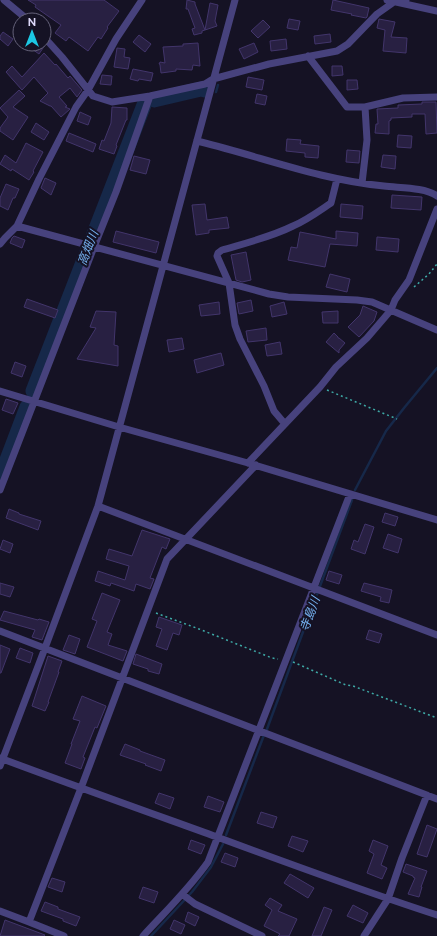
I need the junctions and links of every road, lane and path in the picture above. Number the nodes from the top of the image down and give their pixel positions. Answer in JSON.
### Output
{"nodes":[{"id":1,"x":4,"y":0,"type":"edge"},
{"id":2,"x":142,"y":0,"type":"edge"},
{"id":3,"x":234,"y":0,"type":"edge"},
{"id":4,"x":406,"y":0,"type":"edge"},
{"id":5,"x":390,"y":1,"type":"edge"},
{"id":6,"x":437,"y":11,"type":"edge"},
{"id":7,"x":18,"y":12,"type":"edge"},
{"id":8,"x":52,"y":46,"type":"edge"},
{"id":9,"x":308,"y":56,"type":"junction"},
{"id":10,"x":213,"y":79,"type":"junction"},
{"id":11,"x":88,"y":90,"type":"junction"},
{"id":12,"x":150,"y":96,"type":"junction"},
{"id":13,"x":437,"y":97,"type":"edge"},
{"id":14,"x":365,"y":107,"type":"junction"},
{"id":15,"x":197,"y":140,"type":"junction"},
{"id":16,"x":337,"y":179,"type":"junction"},
{"id":17,"x":362,"y":183,"type":"junction"},
{"id":18,"x":437,"y":196,"type":"edge"},
{"id":19,"x":437,"y":209,"type":"edge"},
{"id":20,"x":17,"y":226,"type":"junction"},
{"id":21,"x":2,"y":236,"type":"edge"},
{"id":22,"x":0,"y":244,"type":"edge"},
{"id":23,"x":91,"y":246,"type":"junction"},
{"id":24,"x":437,"y":264,"type":"edge"},
{"id":25,"x":163,"y":265,"type":"junction"},
{"id":26,"x":229,"y":283,"type":"junction"},
{"id":27,"x":412,"y":289,"type":"dead end"},
{"id":28,"x":391,"y":310,"type":"junction"},
{"id":29,"x":437,"y":330,"type":"edge"},
{"id":30,"x":320,"y":387,"type":"junction"},
{"id":31,"x":0,"y":391,"type":"edge"},
{"id":32,"x":34,"y":401,"type":"junction"},
{"id":33,"x":397,"y":419,"type":"dead end"},
{"id":34,"x":285,"y":424,"type":"junction"},
{"id":35,"x":119,"y":427,"type":"junction"},
{"id":36,"x":248,"y":463,"type":"junction"},
{"id":37,"x":256,"y":465,"type":"junction"},
{"id":38,"x":0,"y":490,"type":"edge"},
{"id":39,"x":350,"y":494,"type":"junction"},
{"id":40,"x":98,"y":506,"type":"junction"},
{"id":41,"x":437,"y":520,"type":"edge"},
{"id":42,"x":185,"y":540,"type":"junction"},
{"id":43,"x":317,"y":589,"type":"junction"},
{"id":44,"x":148,"y":611,"type":"junction"},
{"id":45,"x":0,"y":631,"type":"edge"},
{"id":46,"x":437,"y":635,"type":"edge"},
{"id":47,"x":45,"y":648,"type":"junction"},
{"id":48,"x":290,"y":661,"type":"junction"},
{"id":49,"x":122,"y":678,"type":"junction"},
{"id":50,"x":437,"y":718,"type":"edge"},
{"id":51,"x":259,"y":730,"type":"junction"},
{"id":52,"x":1,"y":761,"type":"edge"},
{"id":53,"x":81,"y":788,"type":"junction"},
{"id":54,"x":427,"y":795,"type":"junction"},
{"id":55,"x":437,"y":799,"type":"edge"},
{"id":56,"x":218,"y":838,"type":"junction"},
{"id":57,"x":185,"y":896,"type":"junction"},
{"id":58,"x":388,"y":900,"type":"junction"},
{"id":59,"x":0,"y":911,"type":"edge"},
{"id":60,"x":437,"y":915,"type":"edge"},
{"id":61,"x":29,"y":922,"type":"junction"},
{"id":62,"x":64,"y":936,"type":"edge"},
{"id":63,"x":143,"y":936,"type":"edge"},
{"id":64,"x":262,"y":936,"type":"edge"},
{"id":65,"x":364,"y":936,"type":"edge"}],
"edges":[{"from":1,"to":7,"type":"street"},
{"from":2,"to":11,"type":"street"},
{"from":3,"to":10,"type":"street"},
{"from":4,"to":5,"type":"street"},
{"from":5,"to":6,"type":"street"},
{"from":5,"to":9,"type":"street"},
{"from":8,"to":11,"type":"street"},
{"from":9,"to":10,"type":"street"},
{"from":9,"to":14,"type":"street"},
{"from":10,"to":12,"type":"street"},
{"from":10,"to":15,"type":"street"},
{"from":11,"to":12,"type":"street"},
{"from":11,"to":20,"type":"street"},
{"from":12,"to":23,"type":"street"},
{"from":13,"to":14,"type":"street"},
{"from":14,"to":17,"type":"street"},
{"from":15,"to":16,"type":"street"},
{"from":15,"to":25,"type":"street"},
{"from":16,"to":17,"type":"street"},
{"from":16,"to":26,"type":"street"},
{"from":17,"to":18,"type":"street"},
{"from":19,"to":28,"type":"street"},
{"from":20,"to":21,"type":"street"},
{"from":20,"to":23,"type":"street"},
{"from":21,"to":22,"type":"street"},
{"from":23,"to":25,"type":"street"},
{"from":23,"to":32,"type":"street"},
{"from":24,"to":27,"type":"path"},
{"from":25,"to":26,"type":"street"},
{"from":25,"to":35,"type":"street"},
{"from":26,"to":28,"type":"street"},
{"from":26,"to":34,"type":"street"},
{"from":28,"to":29,"type":"street"},
{"from":28,"to":30,"type":"street"},
{"from":30,"to":33,"type":"path"},
{"from":30,"to":34,"type":"street"},
{"from":31,"to":32,"type":"street"},
{"from":32,"to":35,"type":"street"},
{"from":32,"to":38,"type":"street"},
{"from":34,"to":36,"type":"street"},
{"from":35,"to":36,"type":"street"},
{"from":35,"to":40,"type":"street"},
{"from":36,"to":37,"type":"street"},
{"from":37,"to":39,"type":"street"},
{"from":37,"to":42,"type":"street"},
{"from":39,"to":41,"type":"street"},
{"from":39,"to":43,"type":"street"},
{"from":40,"to":42,"type":"street"},
{"from":40,"to":47,"type":"street"},
{"from":42,"to":43,"type":"street"},
{"from":42,"to":44,"type":"street"},
{"from":43,"to":46,"type":"street"},
{"from":43,"to":48,"type":"street"},
{"from":44,"to":48,"type":"path"},
{"from":44,"to":49,"type":"street"},
{"from":45,"to":47,"type":"street"},
{"from":47,"to":49,"type":"street"},
{"from":47,"to":52,"type":"street"},
{"from":48,"to":50,"type":"path"},
{"from":48,"to":51,"type":"street"},
{"from":49,"to":51,"type":"street"},
{"from":49,"to":53,"type":"street"},
{"from":51,"to":54,"type":"street"},
{"from":51,"to":56,"type":"street"},
{"from":52,"to":53,"type":"street"},
{"from":53,"to":56,"type":"street"},
{"from":53,"to":61,"type":"street"},
{"from":54,"to":55,"type":"street"},
{"from":54,"to":58,"type":"street"},
{"from":56,"to":57,"type":"street"},
{"from":56,"to":58,"type":"street"},
{"from":57,"to":63,"type":"street"},
{"from":57,"to":64,"type":"street"},
{"from":58,"to":60,"type":"street"},
{"from":58,"to":65,"type":"street"},
{"from":59,"to":61,"type":"street"},
{"from":61,"to":62,"type":"street"}]}
